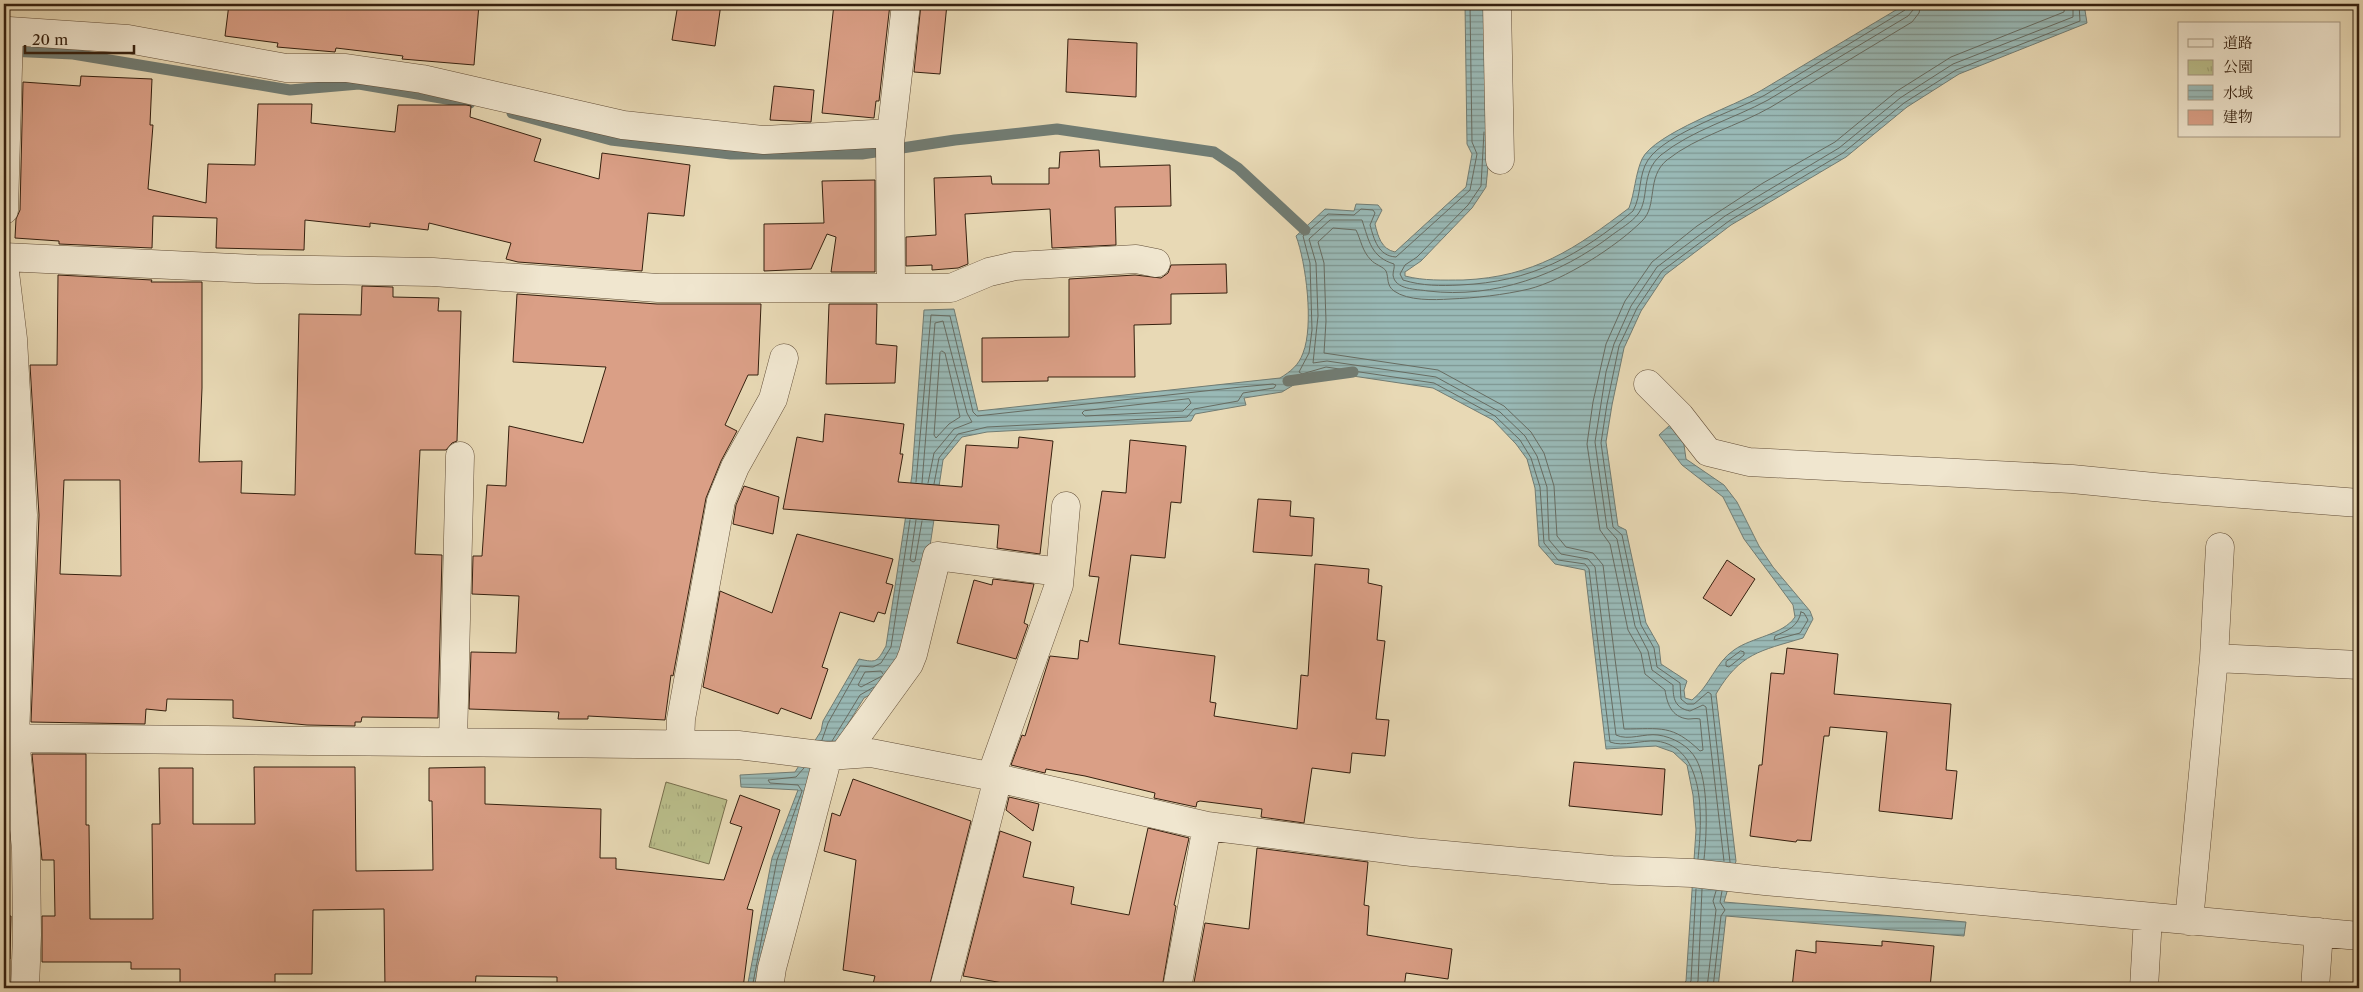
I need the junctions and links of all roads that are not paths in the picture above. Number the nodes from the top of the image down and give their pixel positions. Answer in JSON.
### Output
{"nodes":[{"id":1,"x":906,"y":4,"type":"edge"},
{"id":2,"x":1497,"y":4,"type":"edge"},
{"id":3,"x":6,"y":31,"type":"edge"},
{"id":4,"x":891,"y":133,"type":"junction"},
{"id":5,"x":1500,"y":160,"type":"dead end"},
{"id":6,"x":4,"y":210,"type":"edge"},
{"id":7,"x":4,"y":257,"type":"edge"},
{"id":8,"x":1156,"y":263,"type":"dead end"},
{"id":9,"x":4,"y":264,"type":"edge"},
{"id":10,"x":891,"y":287,"type":"junction"},
{"id":11,"x":784,"y":358,"type":"dead end"},
{"id":12,"x":1648,"y":384,"type":"dead end"},
{"id":13,"x":460,"y":456,"type":"dead end"},
{"id":14,"x":2359,"y":503,"type":"edge"},
{"id":15,"x":1066,"y":506,"type":"dead end"},
{"id":16,"x":2220,"y":547,"type":"dead end"},
{"id":17,"x":1060,"y":572,"type":"junction"},
{"id":18,"x":2214,"y":658,"type":"junction"},
{"id":19,"x":2359,"y":665,"type":"edge"},
{"id":20,"x":9,"y":738,"type":"edge"},
{"id":21,"x":453,"y":742,"type":"junction"},
{"id":22,"x":680,"y":744,"type":"junction"},
{"id":23,"x":836,"y":756,"type":"junction"},
{"id":24,"x":994,"y":777,"type":"junction"},
{"id":25,"x":1207,"y":826,"type":"junction"},
{"id":26,"x":2148,"y":917,"type":"junction"},
{"id":27,"x":2188,"y":920,"type":"junction"},
{"id":28,"x":2319,"y":932,"type":"junction"},
{"id":29,"x":2359,"y":936,"type":"edge"},
{"id":30,"x":25,"y":988,"type":"edge"},
{"id":31,"x":769,"y":988,"type":"edge"},
{"id":32,"x":944,"y":988,"type":"edge"},
{"id":33,"x":1177,"y":988,"type":"edge"},
{"id":34,"x":2144,"y":988,"type":"edge"},
{"id":35,"x":2315,"y":988,"type":"edge"}],
"edges":[{"from":1,"to":4,"type":"street"},
{"from":2,"to":5,"type":"street"},
{"from":3,"to":4,"type":"street"},
{"from":3,"to":6,"type":"street"},
{"from":4,"to":10,"type":"street"},
{"from":7,"to":10,"type":"street"},
{"from":8,"to":10,"type":"street"},
{"from":9,"to":20,"type":"street"},
{"from":11,"to":22,"type":"street"},
{"from":12,"to":14,"type":"street"},
{"from":13,"to":21,"type":"street"},
{"from":15,"to":17,"type":"street"},
{"from":16,"to":18,"type":"street"},
{"from":17,"to":23,"type":"street"},
{"from":17,"to":24,"type":"street"},
{"from":18,"to":19,"type":"street"},
{"from":18,"to":27,"type":"street"},
{"from":20,"to":21,"type":"street"},
{"from":20,"to":30,"type":"street"},
{"from":21,"to":22,"type":"street"},
{"from":22,"to":23,"type":"street"},
{"from":23,"to":24,"type":"street"},
{"from":23,"to":31,"type":"street"},
{"from":24,"to":25,"type":"street"},
{"from":24,"to":32,"type":"street"},
{"from":25,"to":26,"type":"street"},
{"from":25,"to":33,"type":"street"},
{"from":26,"to":27,"type":"street"},
{"from":26,"to":34,"type":"street"},
{"from":27,"to":28,"type":"street"},
{"from":28,"to":29,"type":"street"},
{"from":28,"to":35,"type":"street"}]}
